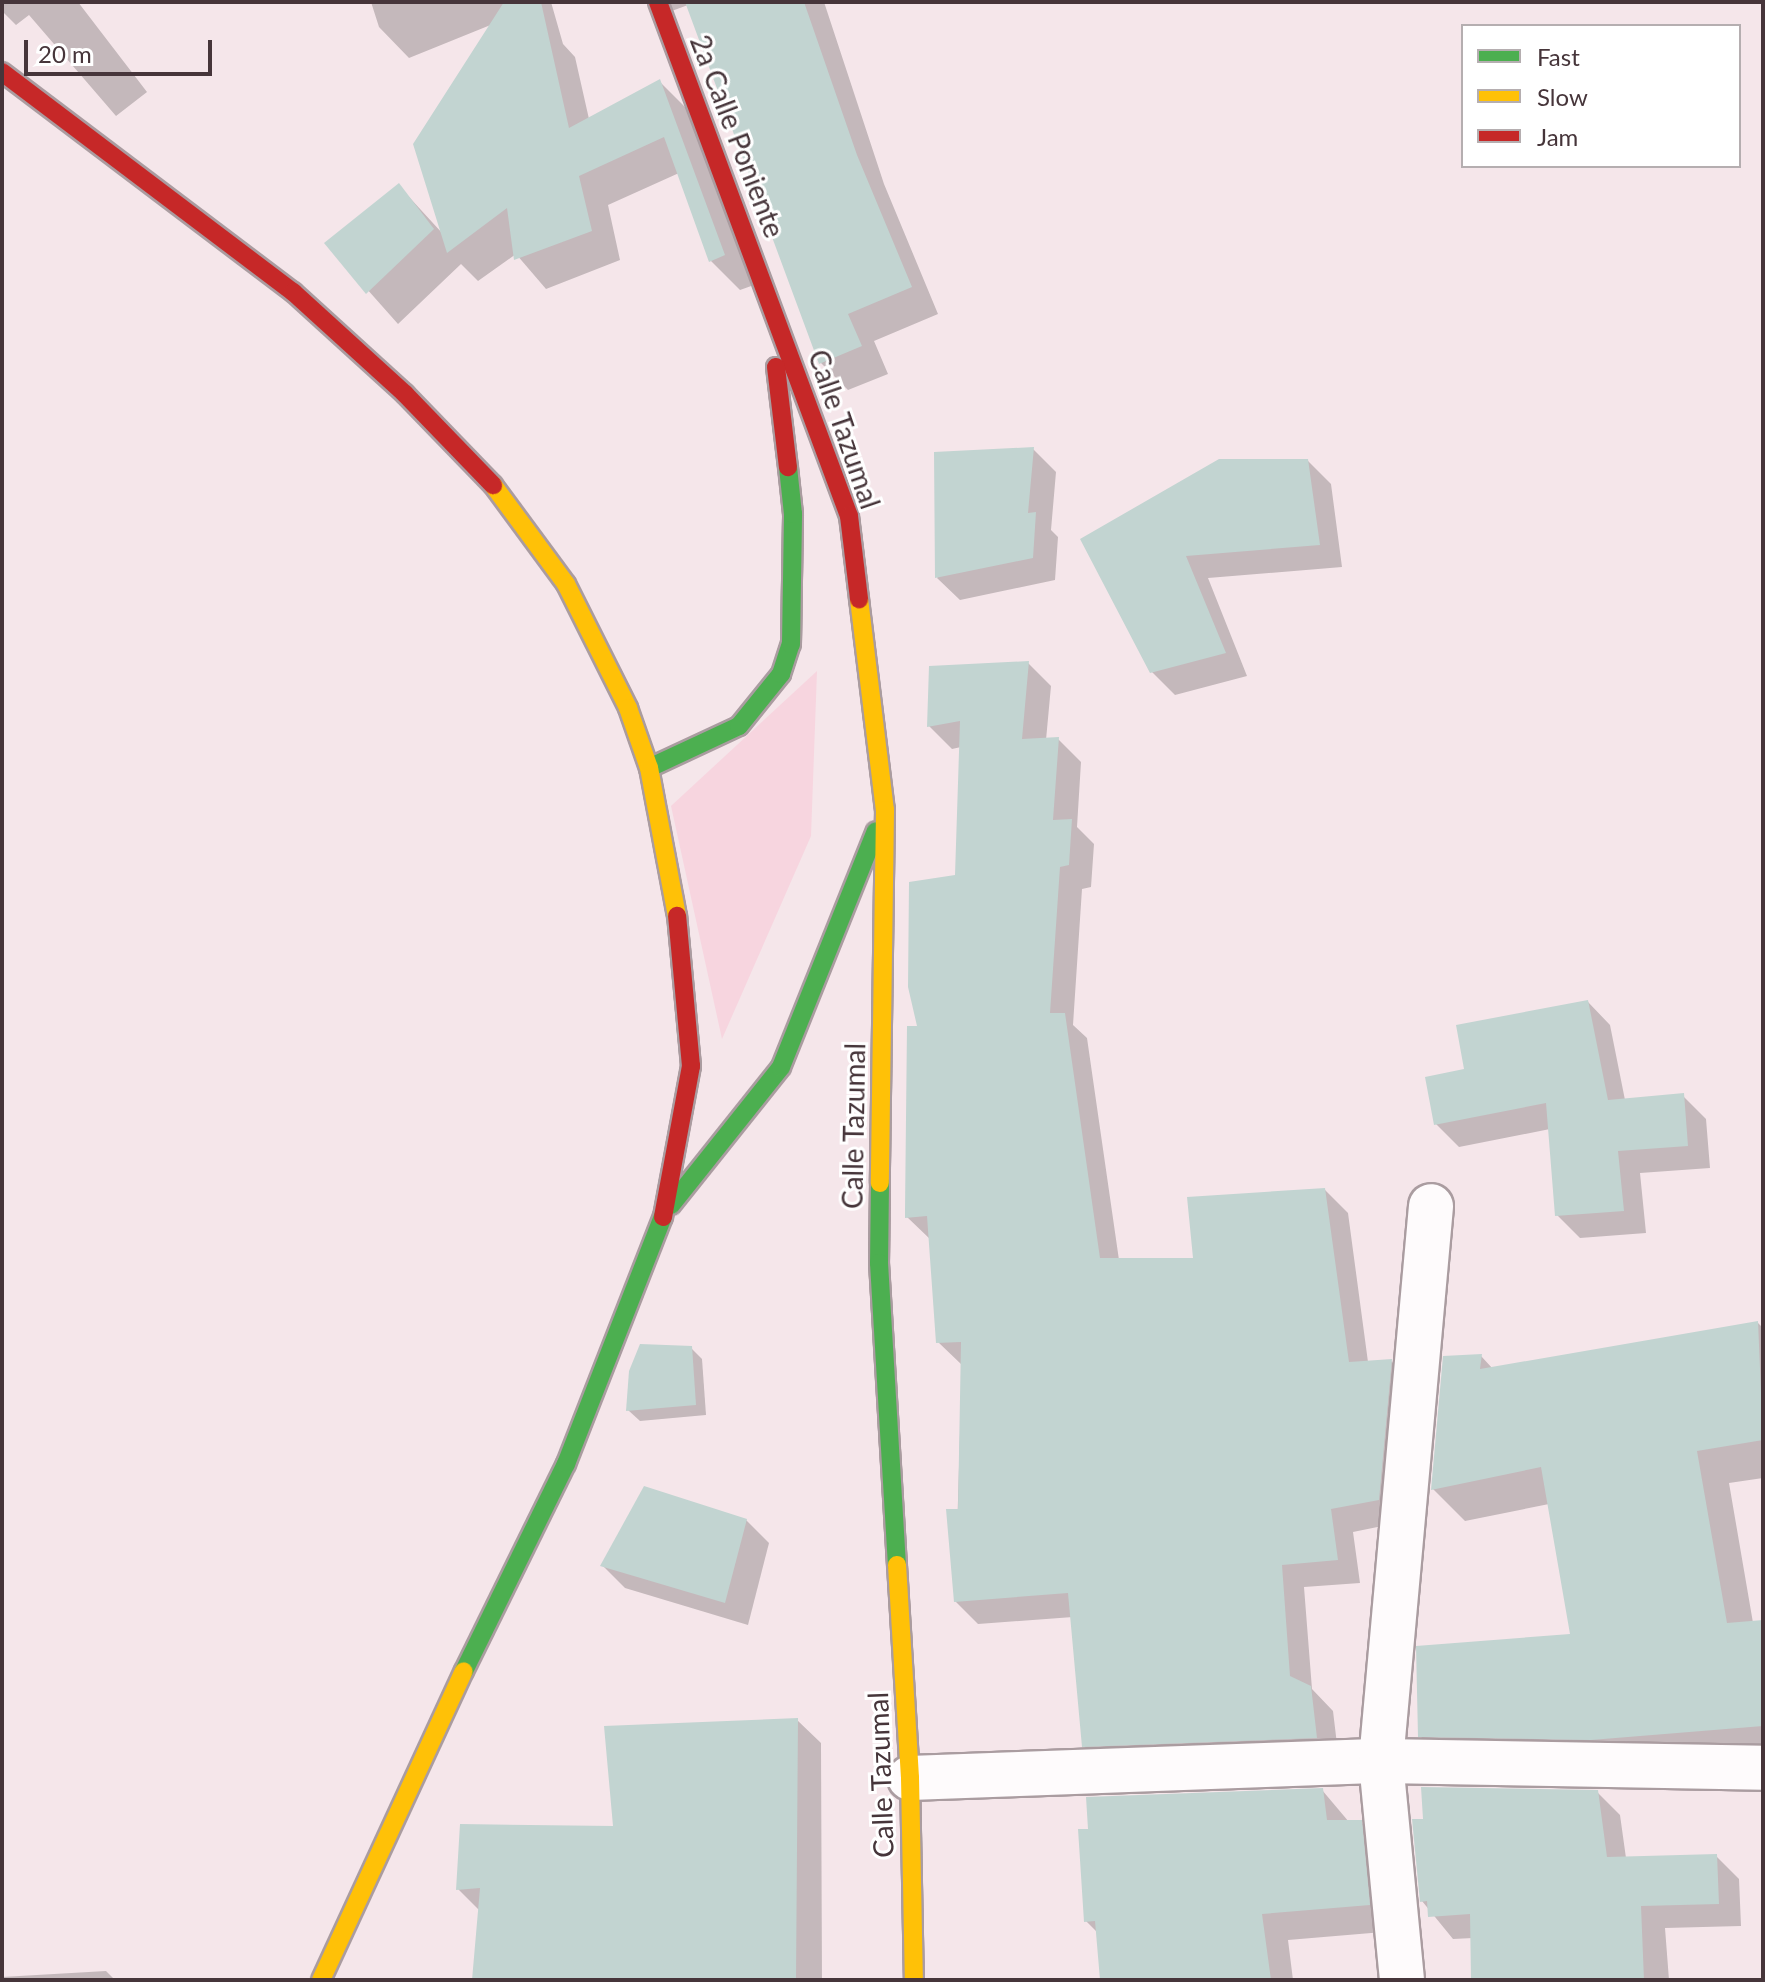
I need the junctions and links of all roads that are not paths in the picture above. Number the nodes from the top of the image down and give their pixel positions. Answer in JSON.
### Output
{"nodes":[{"id":1,"x":658,"y":2,"type":"edge"},
{"id":2,"x":2,"y":72,"type":"edge"},
{"id":3,"x":767,"y":289,"type":"junction"},
{"id":4,"x":649,"y":768,"type":"junction"},
{"id":5,"x":885,"y":810,"type":"junction"},
{"id":6,"x":1431,"y":1206,"type":"dead end"},
{"id":7,"x":666,"y":1211,"type":"junction"},
{"id":8,"x":1381,"y":1761,"type":"junction"},
{"id":9,"x":1763,"y":1768,"type":"edge"},
{"id":10,"x":910,"y":1778,"type":"junction"},
{"id":11,"x":321,"y":1980,"type":"edge"},
{"id":12,"x":914,"y":1980,"type":"edge"},
{"id":13,"x":1402,"y":1980,"type":"edge"}],
"edges":[{"from":1,"to":3,"type":"main road","name":"2a Calle Poniente"},
{"from":2,"to":4,"type":"main road"},
{"from":3,"to":4,"type":"main road"},
{"from":3,"to":5,"type":"main road","name":"Calle Tazumal"},
{"from":4,"to":7,"type":"main road"},
{"from":5,"to":7,"type":"main road"},
{"from":5,"to":10,"type":"main road","name":"Calle Tazumal"},
{"from":6,"to":8,"type":"street"},
{"from":7,"to":11,"type":"main road"},
{"from":8,"to":9,"type":"street"},
{"from":8,"to":10,"type":"street"},
{"from":8,"to":13,"type":"street"},
{"from":10,"to":12,"type":"main road","name":"Calle Tazumal"}]}
